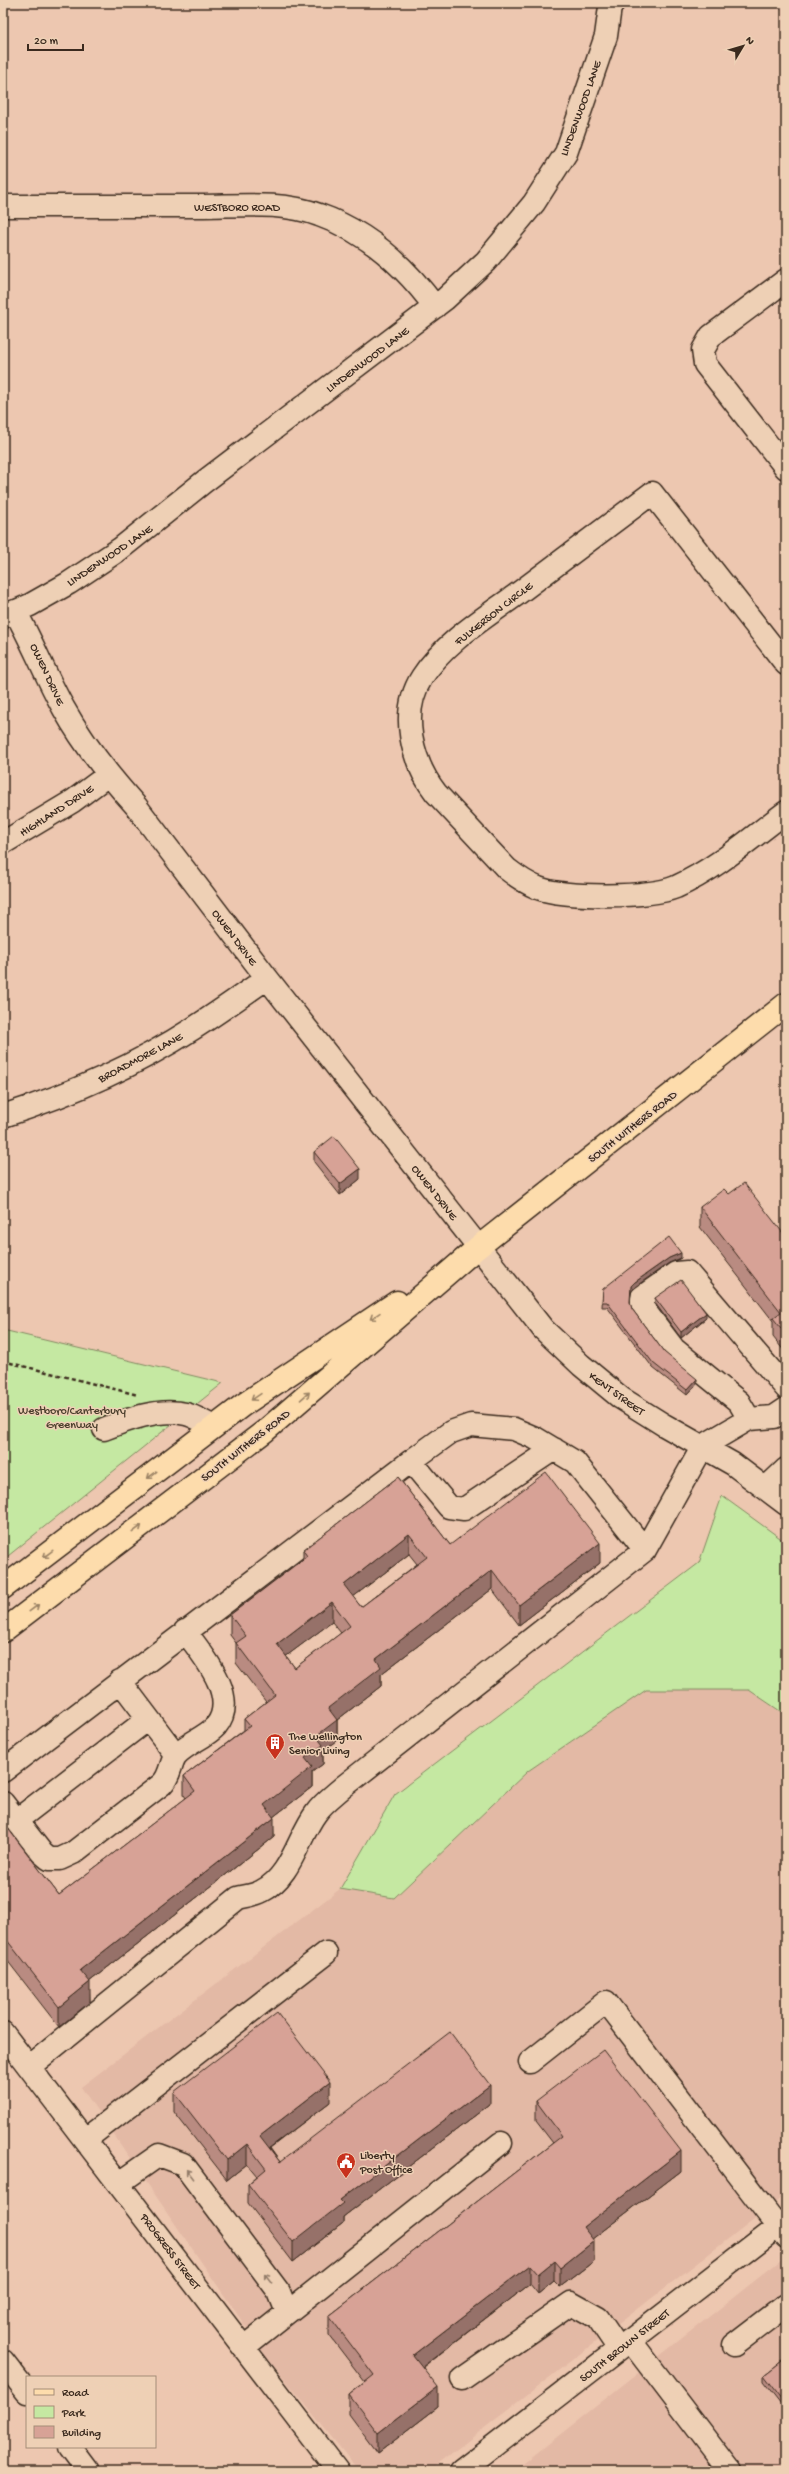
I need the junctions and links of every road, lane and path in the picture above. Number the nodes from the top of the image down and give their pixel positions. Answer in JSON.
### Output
{"nodes":[{"id":1,"x":610,"y":4,"type":"edge"},
{"id":2,"x":3,"y":206,"type":"edge"},
{"id":3,"x":786,"y":280,"type":"edge"},
{"id":4,"x":435,"y":307,"type":"junction"},
{"id":5,"x":786,"y":468,"type":"edge"},
{"id":6,"x":9,"y":614,"type":"edge"},
{"id":7,"x":786,"y":664,"type":"edge"},
{"id":8,"x":108,"y":775,"type":"junction"},
{"id":9,"x":786,"y":812,"type":"edge"},
{"id":10,"x":3,"y":843,"type":"edge"},
{"id":11,"x":267,"y":978,"type":"junction"},
{"id":12,"x":786,"y":1004,"type":"edge"},
{"id":13,"x":3,"y":1116,"type":"edge"},
{"id":14,"x":478,"y":1248,"type":"junction"},
{"id":15,"x":3,"y":1361,"type":"edge"},
{"id":16,"x":786,"y":1388,"type":"edge"},
{"id":17,"x":140,"y":1395,"type":"dead end"},
{"id":18,"x":786,"y":1409,"type":"edge"},
{"id":19,"x":749,"y":1419,"type":"junction"},
{"id":20,"x":214,"y":1427,"type":"junction"},
{"id":21,"x":104,"y":1430,"type":"dead end"},
{"id":22,"x":703,"y":1446,"type":"junction"},
{"id":23,"x":554,"y":1449,"type":"junction"},
{"id":24,"x":411,"y":1461,"type":"junction"},
{"id":25,"x":786,"y":1469,"type":"edge"},
{"id":26,"x":766,"y":1488,"type":"junction"},
{"id":27,"x":786,"y":1504,"type":"edge"},
{"id":28,"x":645,"y":1550,"type":"junction"},
{"id":29,"x":3,"y":1588,"type":"edge"},
{"id":30,"x":3,"y":1631,"type":"edge"},
{"id":31,"x":186,"y":1631,"type":"junction"},
{"id":32,"x":120,"y":1680,"type":"junction"},
{"id":33,"x":148,"y":1718,"type":"junction"},
{"id":34,"x":176,"y":1755,"type":"junction"},
{"id":35,"x":3,"y":1771,"type":"edge"},
{"id":36,"x":3,"y":1803,"type":"edge"},
{"id":37,"x":17,"y":1820,"type":"junction"},
{"id":38,"x":326,"y":1953,"type":"dead end"},
{"id":39,"x":3,"y":2033,"type":"edge"},
{"id":40,"x":530,"y":2062,"type":"dead end"},
{"id":41,"x":29,"y":2067,"type":"junction"},
{"id":42,"x":86,"y":2139,"type":"junction"},
{"id":43,"x":501,"y":2143,"type":"dead end"},
{"id":44,"x":119,"y":2183,"type":"junction"},
{"id":45,"x":783,"y":2228,"type":"edge"},
{"id":46,"x":786,"y":2305,"type":"edge"},
{"id":47,"x":287,"y":2312,"type":"junction"},
{"id":48,"x":625,"y":2345,"type":"junction"},
{"id":49,"x":734,"y":2345,"type":"dead end"},
{"id":50,"x":244,"y":2347,"type":"junction"},
{"id":51,"x":3,"y":2361,"type":"edge"},
{"id":52,"x":462,"y":2379,"type":"dead end"},
{"id":53,"x":26,"y":2391,"type":"edge"},
{"id":54,"x":71,"y":2448,"type":"edge"},
{"id":55,"x":83,"y":2469,"type":"edge"},
{"id":56,"x":338,"y":2471,"type":"edge"},
{"id":57,"x":462,"y":2471,"type":"edge"},
{"id":58,"x":730,"y":2471,"type":"edge"}],
"edges":[{"from":1,"to":4,"type":"street","name":"LINDENWOOD LANE"},
{"from":2,"to":4,"type":"street","name":"WESTBORO ROAD"},
{"from":3,"to":5,"type":"street"},
{"from":4,"to":6,"type":"street","name":"LINDENWOOD LANE"},
{"from":6,"to":8,"type":"street","name":"OWEN DRIVE"},
{"from":7,"to":9,"type":"street","name":"FULKERSON CIRCLE"},
{"from":8,"to":10,"type":"street","name":"HIGHLAND DRIVE"},
{"from":8,"to":11,"type":"street","name":"OWEN DRIVE"},
{"from":11,"to":13,"type":"street","name":"BROADMORE LANE"},
{"from":11,"to":14,"type":"street","name":"OWEN DRIVE"},
{"from":12,"to":14,"type":"main road","name":"SOUTH WITHERS ROAD"},
{"from":14,"to":20,"type":"main road","name":"SOUTH WITHERS ROAD","one_way":true},
{"from":14,"to":22,"type":"street","name":"KENT STREET"},
{"from":30,"to":14,"type":"main road","name":"SOUTH WITHERS ROAD","one_way":true},
{"from":15,"to":17,"type":"path"},
{"from":16,"to":19,"type":"street"},
{"from":18,"to":19,"type":"street"},
{"from":19,"to":22,"type":"street"},
{"from":20,"to":21,"type":"street"},
{"from":20,"to":29,"type":"main road","name":"SOUTH WITHERS ROAD","one_way":true},
{"from":22,"to":26,"type":"street","name":"KENT STREET"},
{"from":22,"to":28,"type":"street"},
{"from":23,"to":24,"type":"street"},
{"from":23,"to":24,"type":"street"},
{"from":23,"to":28,"type":"street"},
{"from":24,"to":31,"type":"street"},
{"from":25,"to":26,"type":"street"},
{"from":26,"to":27,"type":"street","name":"KENT STREET"},
{"from":28,"to":41,"type":"street"},
{"from":31,"to":32,"type":"street"},
{"from":31,"to":34,"type":"street"},
{"from":32,"to":33,"type":"street"},
{"from":32,"to":35,"type":"street"},
{"from":33,"to":34,"type":"street"},
{"from":33,"to":37,"type":"street"},
{"from":34,"to":37,"type":"street"},
{"from":36,"to":37,"type":"street"},
{"from":38,"to":42,"type":"street"},
{"from":39,"to":41,"type":"street","name":"PROGRESS STREET"},
{"from":40,"to":45,"type":"street"},
{"from":41,"to":42,"type":"street","name":"PROGRESS STREET"},
{"from":42,"to":44,"type":"street","name":"PROGRESS STREET"},
{"from":43,"to":47,"type":"street"},
{"from":47,"to":44,"type":"street","one_way":true},
{"from":44,"to":50,"type":"street","name":"PROGRESS STREET"},
{"from":45,"to":48,"type":"street","name":"SOUTH BROWN STREET"},
{"from":46,"to":49,"type":"street"},
{"from":47,"to":50,"type":"street"},
{"from":48,"to":52,"type":"street"},
{"from":48,"to":57,"type":"street","name":"SOUTH BROWN STREET"},
{"from":48,"to":58,"type":"street"},
{"from":50,"to":56,"type":"street","name":"PROGRESS STREET"},
{"from":51,"to":53,"type":"street"},
{"from":54,"to":55,"type":"street"}]}
